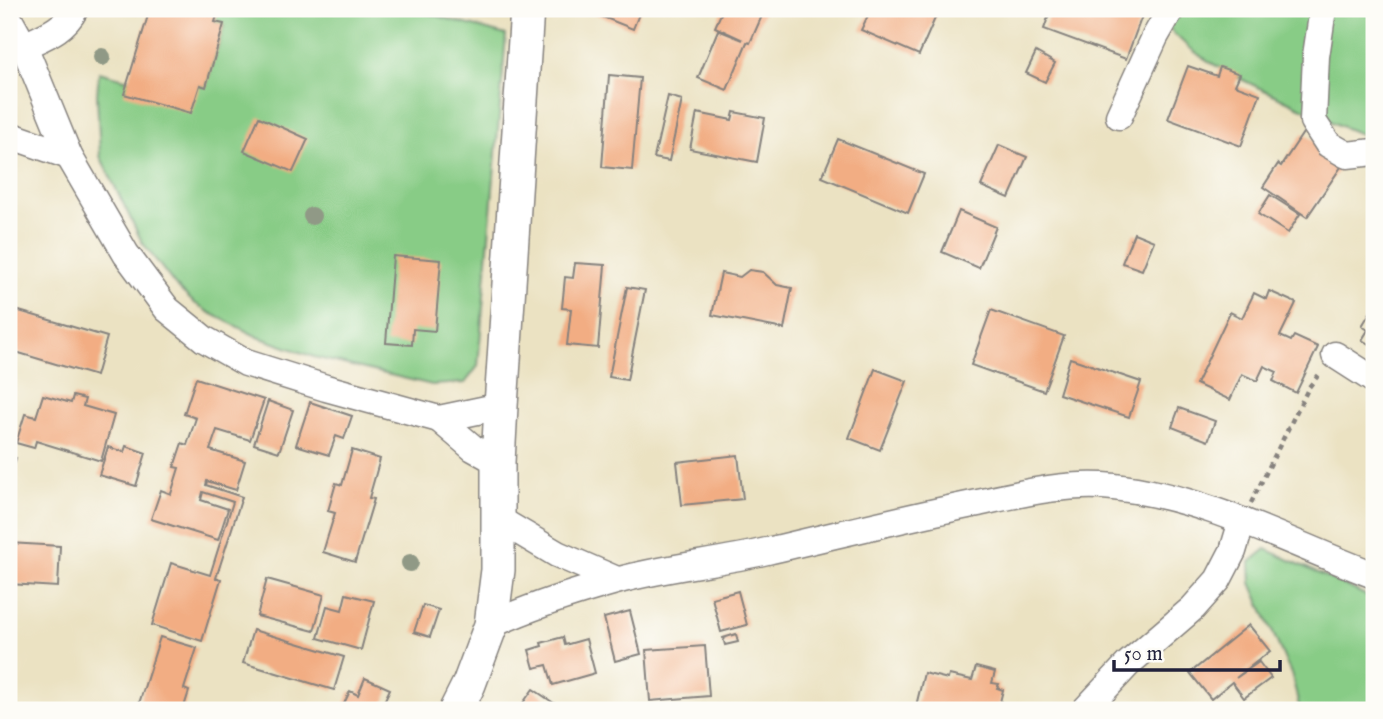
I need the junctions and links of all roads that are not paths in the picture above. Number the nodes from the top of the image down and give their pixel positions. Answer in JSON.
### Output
{"nodes":[{"id":1,"x":75,"y":9,"type":"edge"},
{"id":2,"x":527,"y":9,"type":"edge"},
{"id":3,"x":1171,"y":9,"type":"edge"},
{"id":4,"x":1323,"y":9,"type":"edge"},
{"id":5,"x":9,"y":19,"type":"edge"},
{"id":6,"x":24,"y":46,"type":"junction"},
{"id":7,"x":1119,"y":116,"type":"dead end"},
{"id":8,"x":9,"y":135,"type":"edge"},
{"id":9,"x":1374,"y":152,"type":"edge"},
{"id":10,"x":69,"y":156,"type":"junction"},
{"id":11,"x":1335,"y":355,"type":"road end"},
{"id":12,"x":1374,"y":380,"type":"edge"},
{"id":13,"x":500,"y":405,"type":"junction"},
{"id":14,"x":439,"y":419,"type":"junction"},
{"id":15,"x":498,"y":462,"type":"junction"},
{"id":16,"x":498,"y":519,"type":"junction"},
{"id":17,"x":1242,"y":521,"type":"junction"},
{"id":18,"x":1374,"y":575,"type":"edge"},
{"id":19,"x":617,"y":580,"type":"junction"},
{"id":20,"x":491,"y":625,"type":"junction"},
{"id":21,"x":456,"y":710,"type":"edge"},
{"id":22,"x":1084,"y":710,"type":"edge"}],
"edges":[{"from":1,"to":6,"type":"street"},
{"from":2,"to":13,"type":"street"},
{"from":3,"to":7,"type":"street"},
{"from":4,"to":9,"type":"street"},
{"from":5,"to":6,"type":"street"},
{"from":6,"to":10,"type":"street"},
{"from":8,"to":10,"type":"street"},
{"from":10,"to":14,"type":"street"},
{"from":11,"to":12,"type":"street"},
{"from":13,"to":14,"type":"street"},
{"from":13,"to":15,"type":"street"},
{"from":14,"to":15,"type":"street"},
{"from":15,"to":16,"type":"street"},
{"from":16,"to":19,"type":"street"},
{"from":16,"to":20,"type":"street"},
{"from":17,"to":18,"type":"street"},
{"from":17,"to":19,"type":"street"},
{"from":17,"to":22,"type":"street"},
{"from":19,"to":20,"type":"street"},
{"from":20,"to":21,"type":"street"}]}
